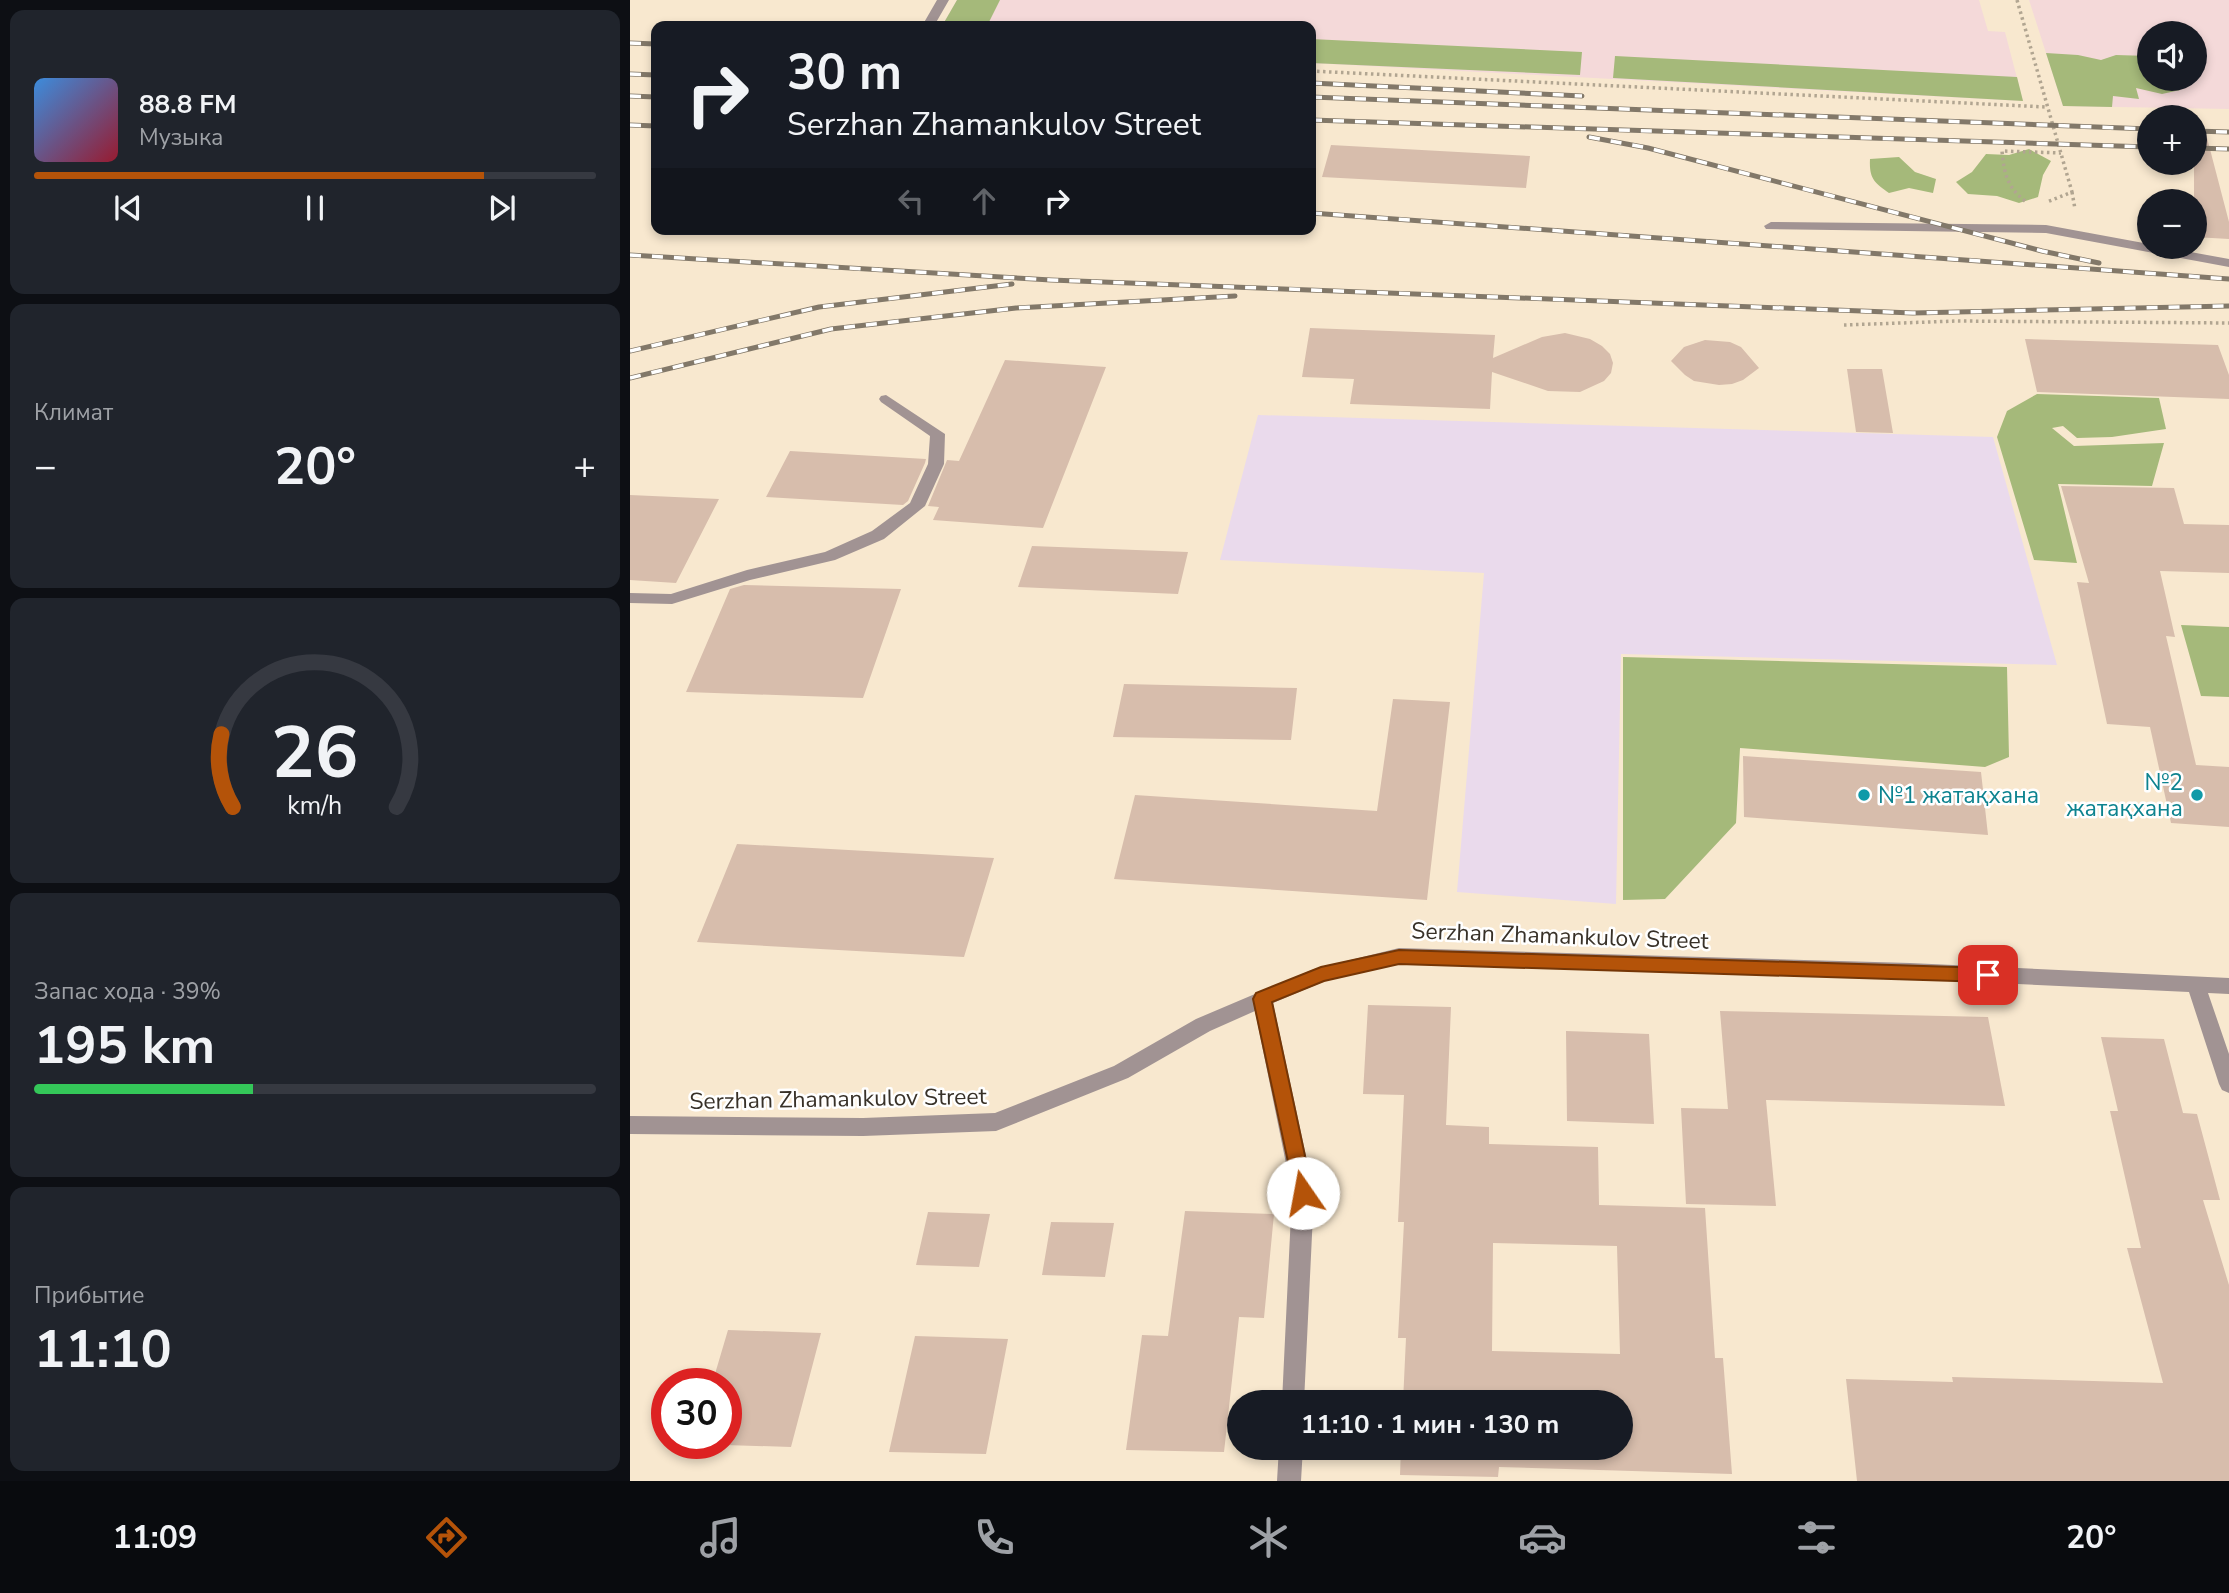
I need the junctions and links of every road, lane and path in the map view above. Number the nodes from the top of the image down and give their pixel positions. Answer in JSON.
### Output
{"nodes":[{"id":1,"x":943,"y":0,"type":"edge"},
{"id":2,"x":2017,"y":0,"type":"edge"},
{"id":3,"x":931,"y":21,"type":"edge"},
{"id":4,"x":1316,"y":71,"type":"edge"},
{"id":5,"x":2046,"y":107,"type":"junction"},
{"id":6,"x":2061,"y":153,"type":"junction"},
{"id":7,"x":2064,"y":163,"type":"dead end"},
{"id":8,"x":2034,"y":207,"type":"dead end"},
{"id":9,"x":1771,"y":226,"type":"dead end"},
{"id":10,"x":2229,"y":263,"type":"edge"},
{"id":11,"x":2229,"y":323,"type":"edge"},
{"id":12,"x":1844,"y":325,"type":"dead end"},
{"id":13,"x":886,"y":399,"type":"dead end"},
{"id":14,"x":630,"y":597,"type":"edge"},
{"id":15,"x":2196,"y":985,"type":"junction"},
{"id":16,"x":2229,"y":986,"type":"edge"},
{"id":17,"x":1262,"y":999,"type":"junction"},
{"id":18,"x":2229,"y":1084,"type":"edge"},
{"id":19,"x":630,"y":1125,"type":"edge"},
{"id":20,"x":1294,"y":1390,"type":"edge"},
{"id":21,"x":1290,"y":1460,"type":"edge"},
{"id":22,"x":1289,"y":1481,"type":"edge"}],
"edges":[{"from":1,"to":3,"type":"street"},
{"from":2,"to":5,"type":"path"},
{"from":4,"to":5,"type":"path"},
{"from":5,"to":6,"type":"path"},
{"from":6,"to":7,"type":"path"},
{"from":6,"to":8,"type":"path"},
{"from":9,"to":10,"type":"street"},
{"from":11,"to":12,"type":"path"},
{"from":13,"to":14,"type":"street"},
{"from":15,"to":16,"type":"street","name":"Serzhan Zhamankulov Street"},
{"from":15,"to":17,"type":"street","name":"Serzhan Zhamankulov Street"},
{"from":15,"to":18,"type":"street"},
{"from":17,"to":19,"type":"street","name":"Serzhan Zhamankulov Street"},
{"from":17,"to":20,"type":"street"},
{"from":21,"to":22,"type":"street"}]}
